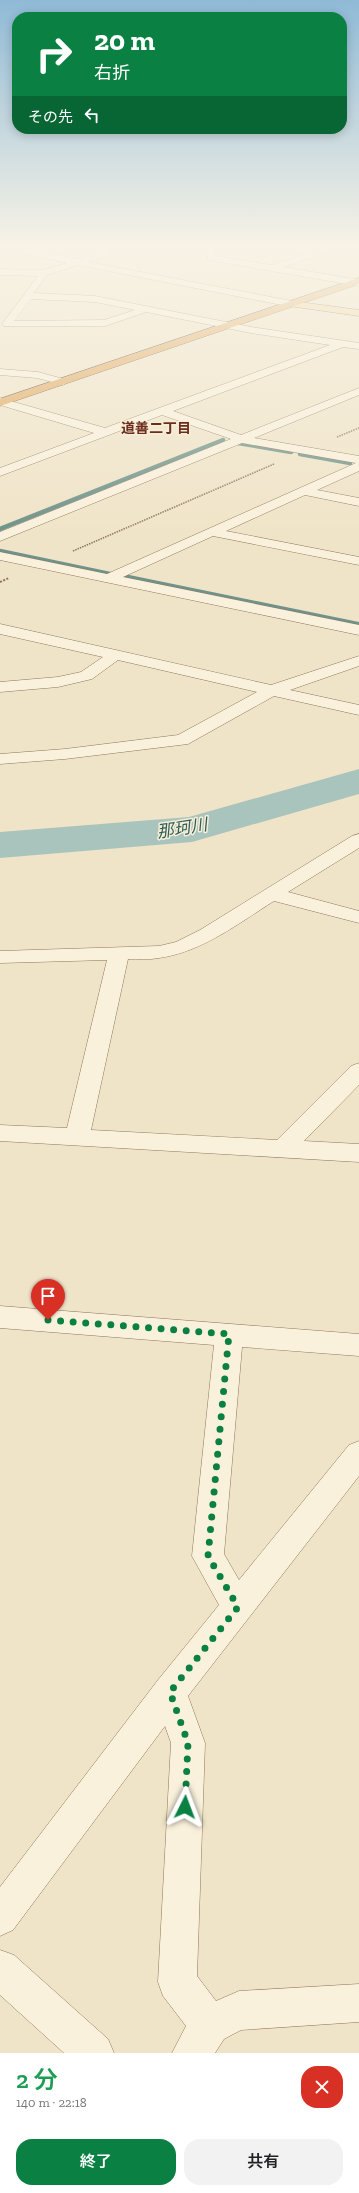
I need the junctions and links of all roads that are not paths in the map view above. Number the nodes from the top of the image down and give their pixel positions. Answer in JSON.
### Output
{"nodes":[{"id":1,"x":181,"y":342,"type":"edge"},
{"id":2,"x":329,"y":342,"type":"edge"},
{"id":3,"x":342,"y":344,"type":"junction"},
{"id":4,"x":359,"y":346,"type":"edge"},
{"id":5,"x":0,"y":373,"type":"edge"},
{"id":6,"x":38,"y":375,"type":"junction"},
{"id":7,"x":63,"y":382,"type":"junction"},
{"id":8,"x":359,"y":391,"type":"edge"},
{"id":9,"x":1,"y":402,"type":"edge"},
{"id":10,"x":162,"y":412,"type":"junction"},
{"id":11,"x":106,"y":432,"type":"junction"},
{"id":12,"x":242,"y":439,"type":"junction"},
{"id":13,"x":359,"y":460,"type":"edge"},
{"id":14,"x":359,"y":466,"type":"edge"},
{"id":15,"x":0,"y":472,"type":"edge"},
{"id":16,"x":304,"y":491,"type":"junction"},
{"id":17,"x":359,"y":502,"type":"edge"},
{"id":18,"x":212,"y":532,"type":"junction"},
{"id":19,"x":0,"y":537,"type":"edge"},
{"id":20,"x":0,"y":556,"type":"edge"},
{"id":21,"x":359,"y":561,"type":"edge"},
{"id":22,"x":109,"y":578,"type":"junction"},
{"id":23,"x":0,"y":629,"type":"edge"},
{"id":24,"x":359,"y":630,"type":"edge"},
{"id":25,"x":117,"y":654,"type":"junction"},
{"id":26,"x":359,"y":661,"type":"edge"},
{"id":27,"x":0,"y":687,"type":"edge"},
{"id":28,"x":279,"y":692,"type":"junction"},
{"id":29,"x":359,"y":710,"type":"edge"},
{"id":30,"x":0,"y":759,"type":"edge"},
{"id":31,"x":359,"y":840,"type":"edge"},
{"id":32,"x":271,"y":894,"type":"junction"},
{"id":33,"x":359,"y":917,"type":"edge"},
{"id":34,"x":119,"y":953,"type":"junction"},
{"id":35,"x":0,"y":957,"type":"edge"},
{"id":36,"x":359,"y":1071,"type":"edge"},
{"id":37,"x":0,"y":1133,"type":"edge"},
{"id":38,"x":77,"y":1138,"type":"junction"},
{"id":39,"x":283,"y":1148,"type":"junction"},
{"id":40,"x":359,"y":1153,"type":"edge"},
{"id":41,"x":0,"y":1317,"type":"edge"},
{"id":42,"x":229,"y":1334,"type":"junction"},
{"id":43,"x":359,"y":1345,"type":"edge"},
{"id":44,"x":359,"y":1454,"type":"edge"},
{"id":45,"x":238,"y":1607,"type":"junction"},
{"id":46,"x":170,"y":1692,"type":"junction"},
{"id":47,"x":0,"y":1917,"type":"edge"},
{"id":48,"x":0,"y":1970,"type":"edge"},
{"id":49,"x":359,"y":2003,"type":"edge"},
{"id":50,"x":201,"y":2039,"type":"edge"},
{"id":51,"x":94,"y":2053,"type":"edge"}],
"edges":[{"from":1,"to":7,"type":"highway"},
{"from":2,"to":3,"type":"street"},
{"from":3,"to":4,"type":"street"},
{"from":3,"to":10,"type":"street"},
{"from":5,"to":6,"type":"street"},
{"from":5,"to":6,"type":"street"},
{"from":6,"to":7,"type":"street"},
{"from":7,"to":9,"type":"highway"},
{"from":8,"to":12,"type":"street"},
{"from":9,"to":11,"type":"street"},
{"from":10,"to":11,"type":"street"},
{"from":10,"to":12,"type":"street"},
{"from":11,"to":15,"type":"street"},
{"from":12,"to":13,"type":"street"},
{"from":12,"to":19,"type":"street"},
{"from":14,"to":16,"type":"street"},
{"from":16,"to":17,"type":"street"},
{"from":16,"to":18,"type":"street"},
{"from":18,"to":21,"type":"street"},
{"from":18,"to":22,"type":"street"},
{"from":20,"to":22,"type":"street"},
{"from":22,"to":24,"type":"street"},
{"from":23,"to":25,"type":"street"},
{"from":25,"to":27,"type":"street"},
{"from":25,"to":28,"type":"street"},
{"from":26,"to":28,"type":"street"},
{"from":28,"to":29,"type":"street"},
{"from":28,"to":30,"type":"street"},
{"from":31,"to":32,"type":"street"},
{"from":32,"to":33,"type":"street"},
{"from":32,"to":34,"type":"street"},
{"from":34,"to":35,"type":"street"},
{"from":34,"to":38,"type":"street"},
{"from":36,"to":39,"type":"street"},
{"from":37,"to":38,"type":"street"},
{"from":38,"to":39,"type":"street"},
{"from":39,"to":40,"type":"street"},
{"from":41,"to":42,"type":"street"},
{"from":42,"to":43,"type":"street"},
{"from":42,"to":45,"type":"street"},
{"from":44,"to":45,"type":"street"},
{"from":45,"to":46,"type":"street"},
{"from":46,"to":47,"type":"street"},
{"from":46,"to":50,"type":"street"},
{"from":48,"to":51,"type":"street"},
{"from":49,"to":50,"type":"street"}]}
